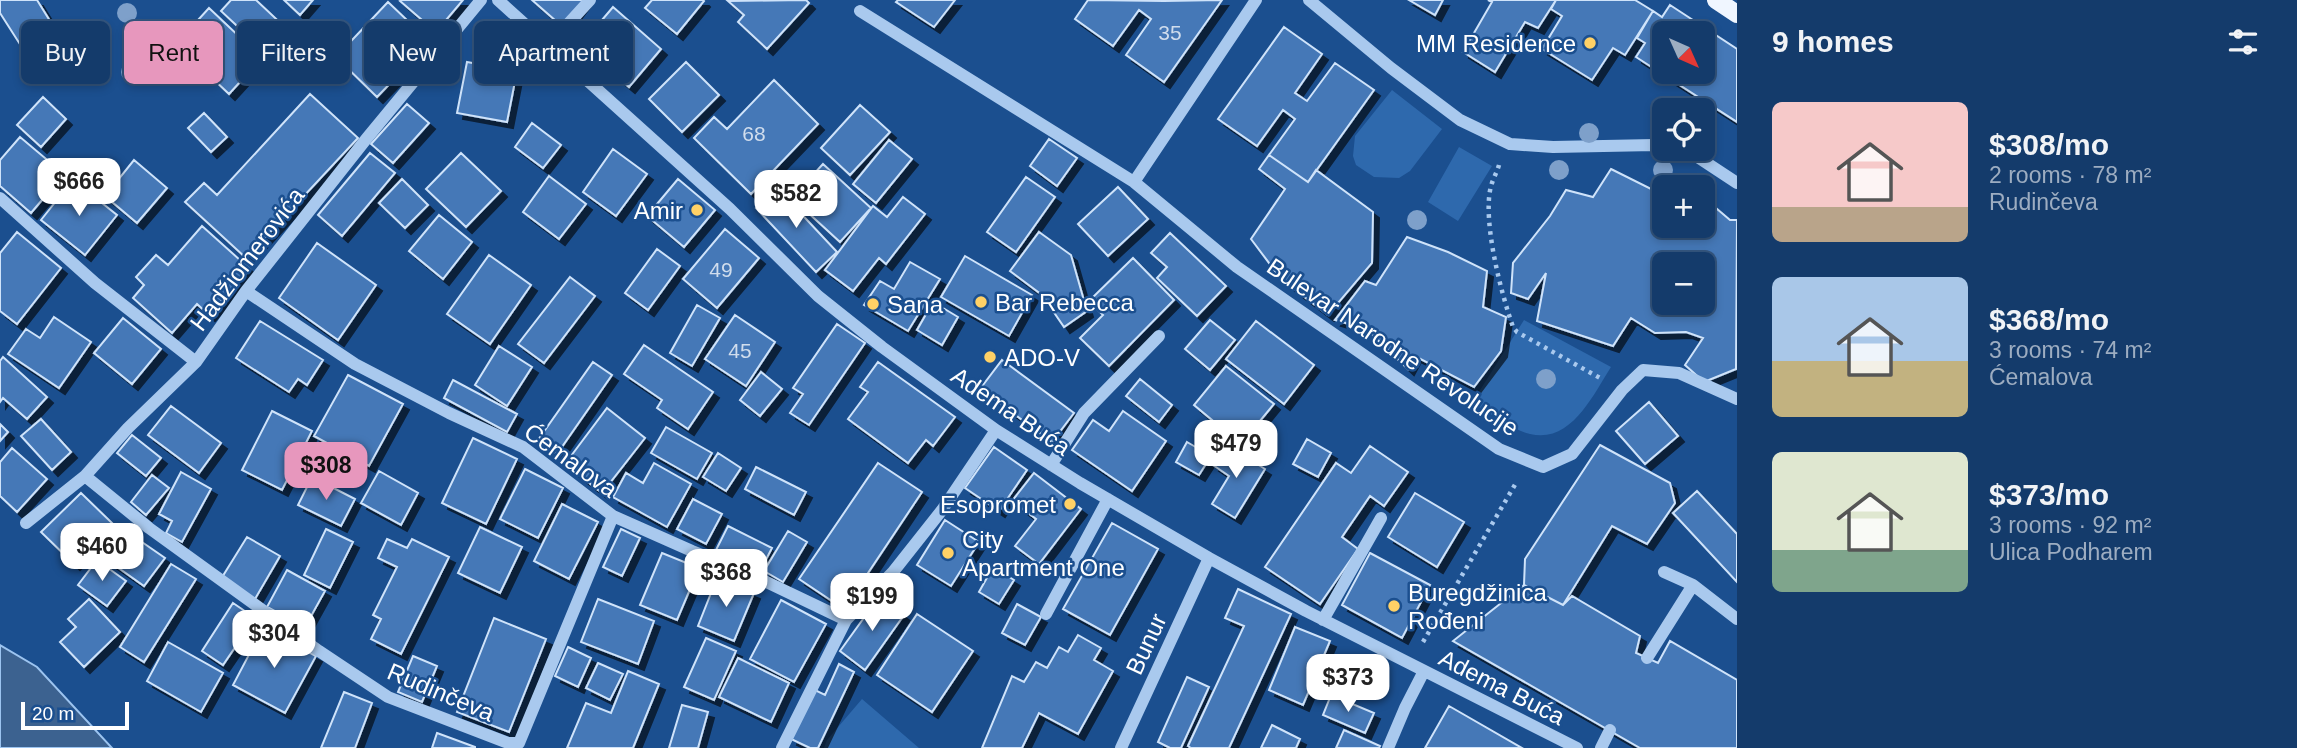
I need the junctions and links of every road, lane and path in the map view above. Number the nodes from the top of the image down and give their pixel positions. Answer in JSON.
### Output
{"nodes":[{"id":1,"x":481,"y":0,"type":"edge"},
{"id":2,"x":498,"y":0,"type":"edge"},
{"id":3,"x":590,"y":0,"type":"edge"},
{"id":4,"x":1256,"y":0,"type":"edge"},
{"id":5,"x":1309,"y":0,"type":"edge"},
{"id":6,"x":1716,"y":0,"type":"edge"},
{"id":7,"x":860,"y":11,"type":"dead end"},
{"id":8,"x":1737,"y":14,"type":"edge"},
{"id":9,"x":521,"y":21,"type":"edge"},
{"id":10,"x":571,"y":21,"type":"edge"},
{"id":11,"x":590,"y":84,"type":"edge"},
{"id":12,"x":1510,"y":144,"type":"junction"},
{"id":13,"x":1652,"y":145,"type":"edge"},
{"id":14,"x":1704,"y":161,"type":"edge"},
{"id":15,"x":1133,"y":182,"type":"junction"},
{"id":16,"x":1737,"y":183,"type":"edge"},
{"id":17,"x":0,"y":198,"type":"edge"},
{"id":18,"x":246,"y":290,"type":"junction"},
{"id":19,"x":1159,"y":336,"type":"dead end"},
{"id":20,"x":197,"y":362,"type":"junction"},
{"id":21,"x":1622,"y":390,"type":"junction"},
{"id":22,"x":1737,"y":400,"type":"edge"},
{"id":23,"x":996,"y":430,"type":"junction"},
{"id":24,"x":1528,"y":461,"type":"junction"},
{"id":25,"x":1051,"y":465,"type":"junction"},
{"id":26,"x":85,"y":476,"type":"junction"},
{"id":27,"x":1108,"y":499,"type":"junction"},
{"id":28,"x":613,"y":516,"type":"junction"},
{"id":29,"x":1381,"y":518,"type":"dead end"},
{"id":30,"x":26,"y":523,"type":"dead end"},
{"id":31,"x":1209,"y":558,"type":"junction"},
{"id":32,"x":1664,"y":572,"type":"dead end"},
{"id":33,"x":1693,"y":585,"type":"junction"},
{"id":34,"x":1046,"y":614,"type":"dead end"},
{"id":35,"x":1737,"y":619,"type":"edge"},
{"id":36,"x":846,"y":620,"type":"junction"},
{"id":37,"x":1323,"y":620,"type":"junction"},
{"id":38,"x":1418,"y":651,"type":"dead end"},
{"id":39,"x":1647,"y":658,"type":"dead end"},
{"id":40,"x":1424,"y":671,"type":"junction"},
{"id":41,"x":1610,"y":730,"type":"dead end"},
{"id":42,"x":782,"y":748,"type":"edge"},
{"id":43,"x":1121,"y":748,"type":"edge"},
{"id":44,"x":1388,"y":748,"type":"edge"},
{"id":45,"x":1577,"y":748,"type":"edge"},
{"id":46,"x":1601,"y":748,"type":"edge"}],
"edges":[{"from":1,"to":18,"type":"street","name":"Hadžiomerovića"},
{"from":2,"to":9,"type":"street","name":"Adema Buća"},
{"from":3,"to":10,"type":"street"},
{"from":4,"to":15,"type":"street"},
{"from":5,"to":12,"type":"street"},
{"from":6,"to":8,"type":"main road"},
{"from":7,"to":15,"type":"street","name":"Bulevar Narodne Revolucije"},
{"from":11,"to":23,"type":"street","name":"Adema Buća"},
{"from":12,"to":13,"type":"street"},
{"from":12,"to":21,"type":"path"},
{"from":14,"to":16,"type":"street"},
{"from":15,"to":24,"type":"street","name":"Bulevar Narodne Revolucije"},
{"from":17,"to":20,"type":"street"},
{"from":18,"to":20,"type":"street","name":"Hadžiomerovića"},
{"from":18,"to":28,"type":"street","name":"Ćemalova"},
{"from":19,"to":25,"type":"street"},
{"from":20,"to":26,"type":"street","name":"Hadžiomerovića"},
{"from":21,"to":22,"type":"street","name":"Bulevar Narodne Revolucije"},
{"from":21,"to":24,"type":"street","name":"Bulevar Narodne Revolucije"},
{"from":23,"to":25,"type":"street","name":"Adema Buća"},
{"from":23,"to":36,"type":"street"},
{"from":24,"to":38,"type":"path"},
{"from":25,"to":27,"type":"street","name":"Adema Buća"},
{"from":26,"to":28,"type":"street","name":"Rudinčeva"},
{"from":26,"to":30,"type":"street","name":"Hadžiomerovića"},
{"from":27,"to":31,"type":"street","name":"Adema Buća"},
{"from":27,"to":34,"type":"street"},
{"from":28,"to":36,"type":"street","name":"Ćemalova"},
{"from":29,"to":37,"type":"street"},
{"from":31,"to":37,"type":"street","name":"Adema Buća"},
{"from":31,"to":43,"type":"street","name":"Bunur"},
{"from":32,"to":33,"type":"street"},
{"from":33,"to":35,"type":"street"},
{"from":33,"to":39,"type":"street"},
{"from":36,"to":42,"type":"street"},
{"from":37,"to":40,"type":"street","name":"Adema Buća"},
{"from":40,"to":44,"type":"street"},
{"from":40,"to":45,"type":"street","name":"Adema Buća"},
{"from":41,"to":46,"type":"street"}]}
